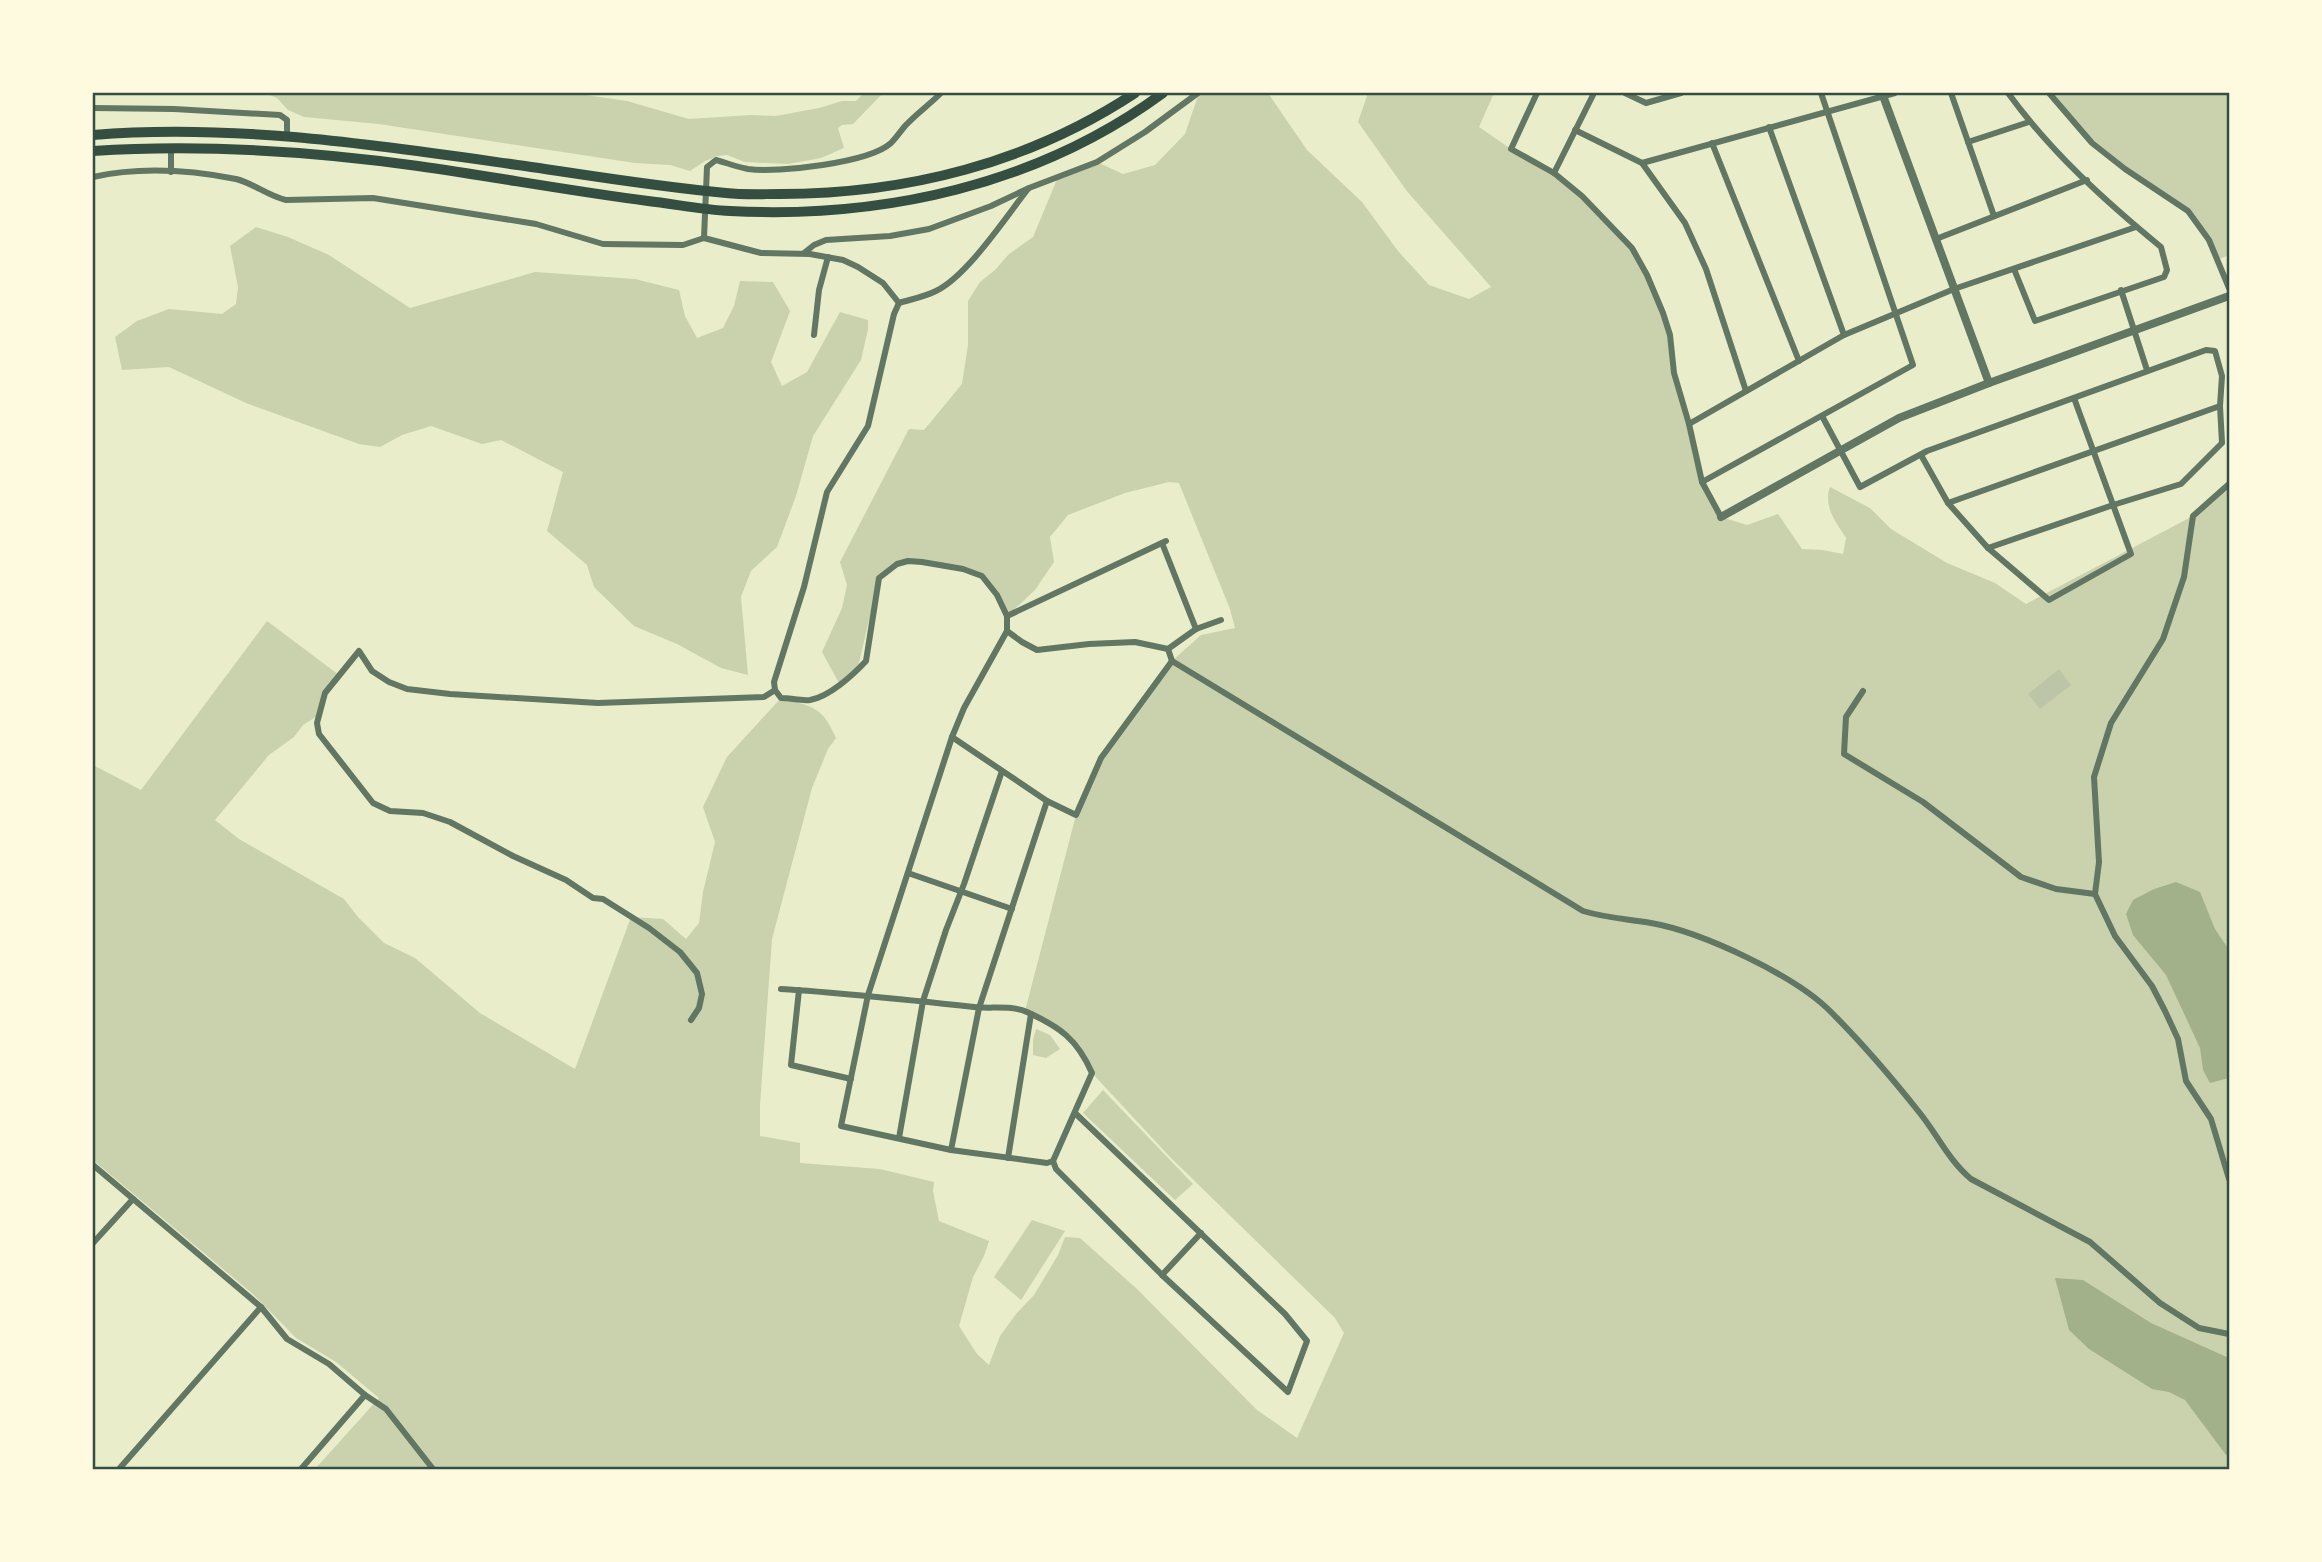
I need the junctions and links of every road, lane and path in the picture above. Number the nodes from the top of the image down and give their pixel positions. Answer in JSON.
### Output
{"nodes":[{"id":1,"x":941,"y":93,"type":"edge"},
{"id":2,"x":1135,"y":93,"type":"edge"},
{"id":3,"x":1163,"y":93,"type":"edge"},
{"id":4,"x":1198,"y":93,"type":"edge"},
{"id":5,"x":1536,"y":93,"type":"edge"},
{"id":6,"x":1594,"y":93,"type":"edge"},
{"id":7,"x":1625,"y":93,"type":"edge"},
{"id":8,"x":1681,"y":93,"type":"edge"},
{"id":9,"x":1821,"y":93,"type":"edge"},
{"id":10,"x":1895,"y":93,"type":"edge"},
{"id":11,"x":1951,"y":93,"type":"edge"},
{"id":12,"x":2008,"y":93,"type":"edge"},
{"id":13,"x":2049,"y":93,"type":"edge"},
{"id":14,"x":1882,"y":94,"type":"edge"},
{"id":15,"x":93,"y":108,"type":"edge"},
{"id":16,"x":1826,"y":112,"type":"junction"},
{"id":17,"x":2029,"y":122,"type":"junction"},
{"id":18,"x":1769,"y":128,"type":"junction"},
{"id":19,"x":1575,"y":130,"type":"junction"},
{"id":20,"x":93,"y":135,"type":"edge"},
{"id":21,"x":287,"y":137,"type":"junction"},
{"id":22,"x":1968,"y":142,"type":"junction"},
{"id":23,"x":1713,"y":143,"type":"junction"},
{"id":24,"x":171,"y":147,"type":"junction"},
{"id":25,"x":93,"y":151,"type":"edge"},
{"id":26,"x":1642,"y":163,"type":"junction"},
{"id":27,"x":171,"y":172,"type":"junction"},
{"id":28,"x":1554,"y":173,"type":"junction"},
{"id":29,"x":93,"y":177,"type":"edge"},
{"id":30,"x":2087,"y":180,"type":"junction"},
{"id":31,"x":1029,"y":188,"type":"junction"},
{"id":32,"x":705,"y":191,"type":"junction"},
{"id":33,"x":705,"y":208,"type":"junction"},
{"id":34,"x":1994,"y":216,"type":"junction"},
{"id":35,"x":2136,"y":227,"type":"junction"},
{"id":36,"x":704,"y":238,"type":"junction"},
{"id":37,"x":1936,"y":239,"type":"junction"},
{"id":38,"x":804,"y":253,"type":"junction"},
{"id":39,"x":828,"y":257,"type":"junction"},
{"id":40,"x":2014,"y":269,"type":"junction"},
{"id":41,"x":2229,"y":288,"type":"edge"},
{"id":42,"x":1954,"y":289,"type":"junction"},
{"id":43,"x":2120,"y":290,"type":"junction"},
{"id":44,"x":2229,"y":296,"type":"edge"},
{"id":45,"x":899,"y":303,"type":"junction"},
{"id":46,"x":1896,"y":314,"type":"junction"},
{"id":47,"x":2134,"y":331,"type":"junction"},
{"id":48,"x":814,"y":335,"type":"dead end"},
{"id":49,"x":1844,"y":335,"type":"junction"},
{"id":50,"x":1799,"y":361,"type":"junction"},
{"id":51,"x":2147,"y":370,"type":"junction"},
{"id":52,"x":1989,"y":383,"type":"junction"},
{"id":53,"x":1746,"y":391,"type":"junction"},
{"id":54,"x":2074,"y":398,"type":"junction"},
{"id":55,"x":2220,"y":406,"type":"junction"},
{"id":56,"x":1822,"y":416,"type":"junction"},
{"id":57,"x":1689,"y":424,"type":"junction"},
{"id":58,"x":1839,"y":452,"type":"junction"},
{"id":59,"x":2094,"y":452,"type":"junction"},
{"id":60,"x":1921,"y":455,"type":"junction"},
{"id":61,"x":1702,"y":482,"type":"junction"},
{"id":62,"x":2229,"y":484,"type":"edge"},
{"id":63,"x":1948,"y":503,"type":"junction"},
{"id":64,"x":2113,"y":505,"type":"junction"},
{"id":65,"x":1721,"y":517,"type":"joint"},
{"id":66,"x":1988,"y":548,"type":"junction"},
{"id":67,"x":1007,"y":616,"type":"junction"},
{"id":68,"x":1221,"y":620,"type":"dead end"},
{"id":69,"x":1196,"y":629,"type":"junction"},
{"id":70,"x":1007,"y":631,"type":"junction"},
{"id":71,"x":1168,"y":649,"type":"junction"},
{"id":72,"x":1172,"y":662,"type":"junction"},
{"id":73,"x":775,"y":690,"type":"junction"},
{"id":74,"x":1863,"y":691,"type":"dead end"},
{"id":75,"x":952,"y":737,"type":"junction"},
{"id":76,"x":1002,"y":771,"type":"junction"},
{"id":77,"x":1047,"y":801,"type":"junction"},
{"id":78,"x":908,"y":873,"type":"junction"},
{"id":79,"x":961,"y":892,"type":"junction"},
{"id":80,"x":2095,"y":894,"type":"junction"},
{"id":81,"x":1012,"y":909,"type":"junction"},
{"id":82,"x":781,"y":989,"type":"dead end"},
{"id":83,"x":799,"y":990,"type":"junction"},
{"id":84,"x":868,"y":995,"type":"junction"},
{"id":85,"x":923,"y":1001,"type":"junction"},
{"id":86,"x":979,"y":1008,"type":"junction"},
{"id":87,"x":1031,"y":1014,"type":"junction"},
{"id":88,"x":691,"y":1020,"type":"dead end"},
{"id":89,"x":851,"y":1079,"type":"junction"},
{"id":90,"x":1075,"y":1112,"type":"junction"},
{"id":91,"x":899,"y":1138,"type":"junction"},
{"id":92,"x":951,"y":1150,"type":"junction"},
{"id":93,"x":1008,"y":1158,"type":"junction"},
{"id":94,"x":1053,"y":1161,"type":"junction"},
{"id":95,"x":93,"y":1165,"type":"edge"},
{"id":96,"x":2229,"y":1179,"type":"edge"},
{"id":97,"x":133,"y":1199,"type":"junction"},
{"id":98,"x":1201,"y":1233,"type":"junction"},
{"id":99,"x":93,"y":1243,"type":"edge"},
{"id":100,"x":1162,"y":1275,"type":"junction"},
{"id":101,"x":261,"y":1307,"type":"junction"},
{"id":102,"x":2229,"y":1334,"type":"edge"},
{"id":103,"x":365,"y":1395,"type":"junction"},
{"id":104,"x":119,"y":1469,"type":"edge"},
{"id":105,"x":301,"y":1469,"type":"edge"},
{"id":106,"x":433,"y":1469,"type":"edge"}],
"edges":[{"from":1,"to":32,"type":"street"},
{"from":2,"to":32,"type":"highway"},
{"from":3,"to":33,"type":"highway"},
{"from":4,"to":31,"type":"street"},
{"from":5,"to":28,"type":"street"},
{"from":6,"to":19,"type":"street"},
{"from":7,"to":8,"type":"street"},
{"from":9,"to":16,"type":"street"},
{"from":10,"to":14,"type":"street"},
{"from":11,"to":22,"type":"street"},
{"from":12,"to":17,"type":"street"},
{"from":13,"to":41,"type":"street"},
{"from":14,"to":16,"type":"street"},
{"from":14,"to":37,"type":"street"},
{"from":15,"to":21,"type":"street"},
{"from":16,"to":18,"type":"street"},
{"from":16,"to":46,"type":"street"},
{"from":17,"to":22,"type":"street"},
{"from":17,"to":30,"type":"street"},
{"from":18,"to":23,"type":"street"},
{"from":18,"to":49,"type":"street"},
{"from":19,"to":26,"type":"street"},
{"from":19,"to":28,"type":"street"},
{"from":20,"to":21,"type":"highway"},
{"from":21,"to":32,"type":"highway"},
{"from":22,"to":34,"type":"street"},
{"from":23,"to":26,"type":"street"},
{"from":23,"to":50,"type":"street"},
{"from":24,"to":25,"type":"highway"},
{"from":24,"to":27,"type":"street"},
{"from":24,"to":33,"type":"highway"},
{"from":26,"to":53,"type":"street"},
{"from":27,"to":29,"type":"street"},
{"from":27,"to":36,"type":"street"},
{"from":28,"to":57,"type":"street"},
{"from":30,"to":34,"type":"street"},
{"from":30,"to":35,"type":"street"},
{"from":31,"to":38,"type":"street"},
{"from":31,"to":45,"type":"street"},
{"from":32,"to":33,"type":"street"},
{"from":33,"to":36,"type":"street"},
{"from":34,"to":37,"type":"street"},
{"from":35,"to":40,"type":"street"},
{"from":35,"to":43,"type":"street"},
{"from":36,"to":38,"type":"street"},
{"from":37,"to":42,"type":"street"},
{"from":38,"to":39,"type":"street"},
{"from":39,"to":45,"type":"street"},
{"from":39,"to":48,"type":"street"},
{"from":40,"to":42,"type":"street"},
{"from":40,"to":43,"type":"street"},
{"from":42,"to":46,"type":"street"},
{"from":42,"to":52,"type":"street"},
{"from":43,"to":47,"type":"street"},
{"from":44,"to":47,"type":"street"},
{"from":45,"to":73,"type":"street"},
{"from":46,"to":49,"type":"street"},
{"from":46,"to":56,"type":"street"},
{"from":47,"to":51,"type":"street"},
{"from":47,"to":52,"type":"street"},
{"from":49,"to":50,"type":"street"},
{"from":50,"to":53,"type":"street"},
{"from":51,"to":54,"type":"street"},
{"from":51,"to":55,"type":"street"},
{"from":52,"to":58,"type":"street"},
{"from":53,"to":57,"type":"street"},
{"from":54,"to":59,"type":"street"},
{"from":54,"to":60,"type":"street"},
{"from":55,"to":59,"type":"street"},
{"from":55,"to":64,"type":"street"},
{"from":56,"to":58,"type":"street"},
{"from":56,"to":61,"type":"street"},
{"from":57,"to":61,"type":"street"},
{"from":58,"to":60,"type":"street"},
{"from":58,"to":65,"type":"street"},
{"from":59,"to":63,"type":"street"},
{"from":59,"to":64,"type":"street"},
{"from":60,"to":63,"type":"street"},
{"from":61,"to":65,"type":"street"},
{"from":62,"to":80,"type":"street"},
{"from":63,"to":66,"type":"street"},
{"from":64,"to":66,"type":"street"},
{"from":64,"to":66,"type":"street"},
{"from":67,"to":69,"type":"street"},
{"from":67,"to":70,"type":"street"},
{"from":67,"to":73,"type":"street"},
{"from":68,"to":69,"type":"street"},
{"from":69,"to":71,"type":"street"},
{"from":70,"to":71,"type":"street"},
{"from":70,"to":75,"type":"street"},
{"from":71,"to":72,"type":"street"},
{"from":72,"to":77,"type":"street"},
{"from":72,"to":102,"type":"street"},
{"from":73,"to":88,"type":"street"},
{"from":74,"to":80,"type":"street"},
{"from":75,"to":76,"type":"street"},
{"from":75,"to":78,"type":"street"},
{"from":76,"to":77,"type":"street"},
{"from":76,"to":79,"type":"street"},
{"from":77,"to":81,"type":"street"},
{"from":78,"to":79,"type":"street"},
{"from":78,"to":84,"type":"street"},
{"from":79,"to":81,"type":"street"},
{"from":79,"to":85,"type":"street"},
{"from":80,"to":96,"type":"street"},
{"from":81,"to":86,"type":"street"},
{"from":82,"to":83,"type":"street"},
{"from":83,"to":84,"type":"street"},
{"from":83,"to":89,"type":"street"},
{"from":84,"to":85,"type":"street"},
{"from":84,"to":89,"type":"street"},
{"from":85,"to":86,"type":"street"},
{"from":85,"to":91,"type":"street"},
{"from":86,"to":87,"type":"street"},
{"from":86,"to":92,"type":"street"},
{"from":87,"to":90,"type":"street"},
{"from":87,"to":93,"type":"street"},
{"from":89,"to":91,"type":"street"},
{"from":90,"to":94,"type":"street"},
{"from":90,"to":98,"type":"street"},
{"from":91,"to":92,"type":"street"},
{"from":92,"to":93,"type":"street"},
{"from":93,"to":94,"type":"street"},
{"from":94,"to":100,"type":"street"},
{"from":95,"to":97,"type":"street"},
{"from":97,"to":99,"type":"street"},
{"from":97,"to":101,"type":"street"},
{"from":98,"to":100,"type":"street"},
{"from":98,"to":100,"type":"street"},
{"from":101,"to":103,"type":"street"},
{"from":101,"to":104,"type":"street"},
{"from":103,"to":105,"type":"street"},
{"from":103,"to":106,"type":"street"}]}
